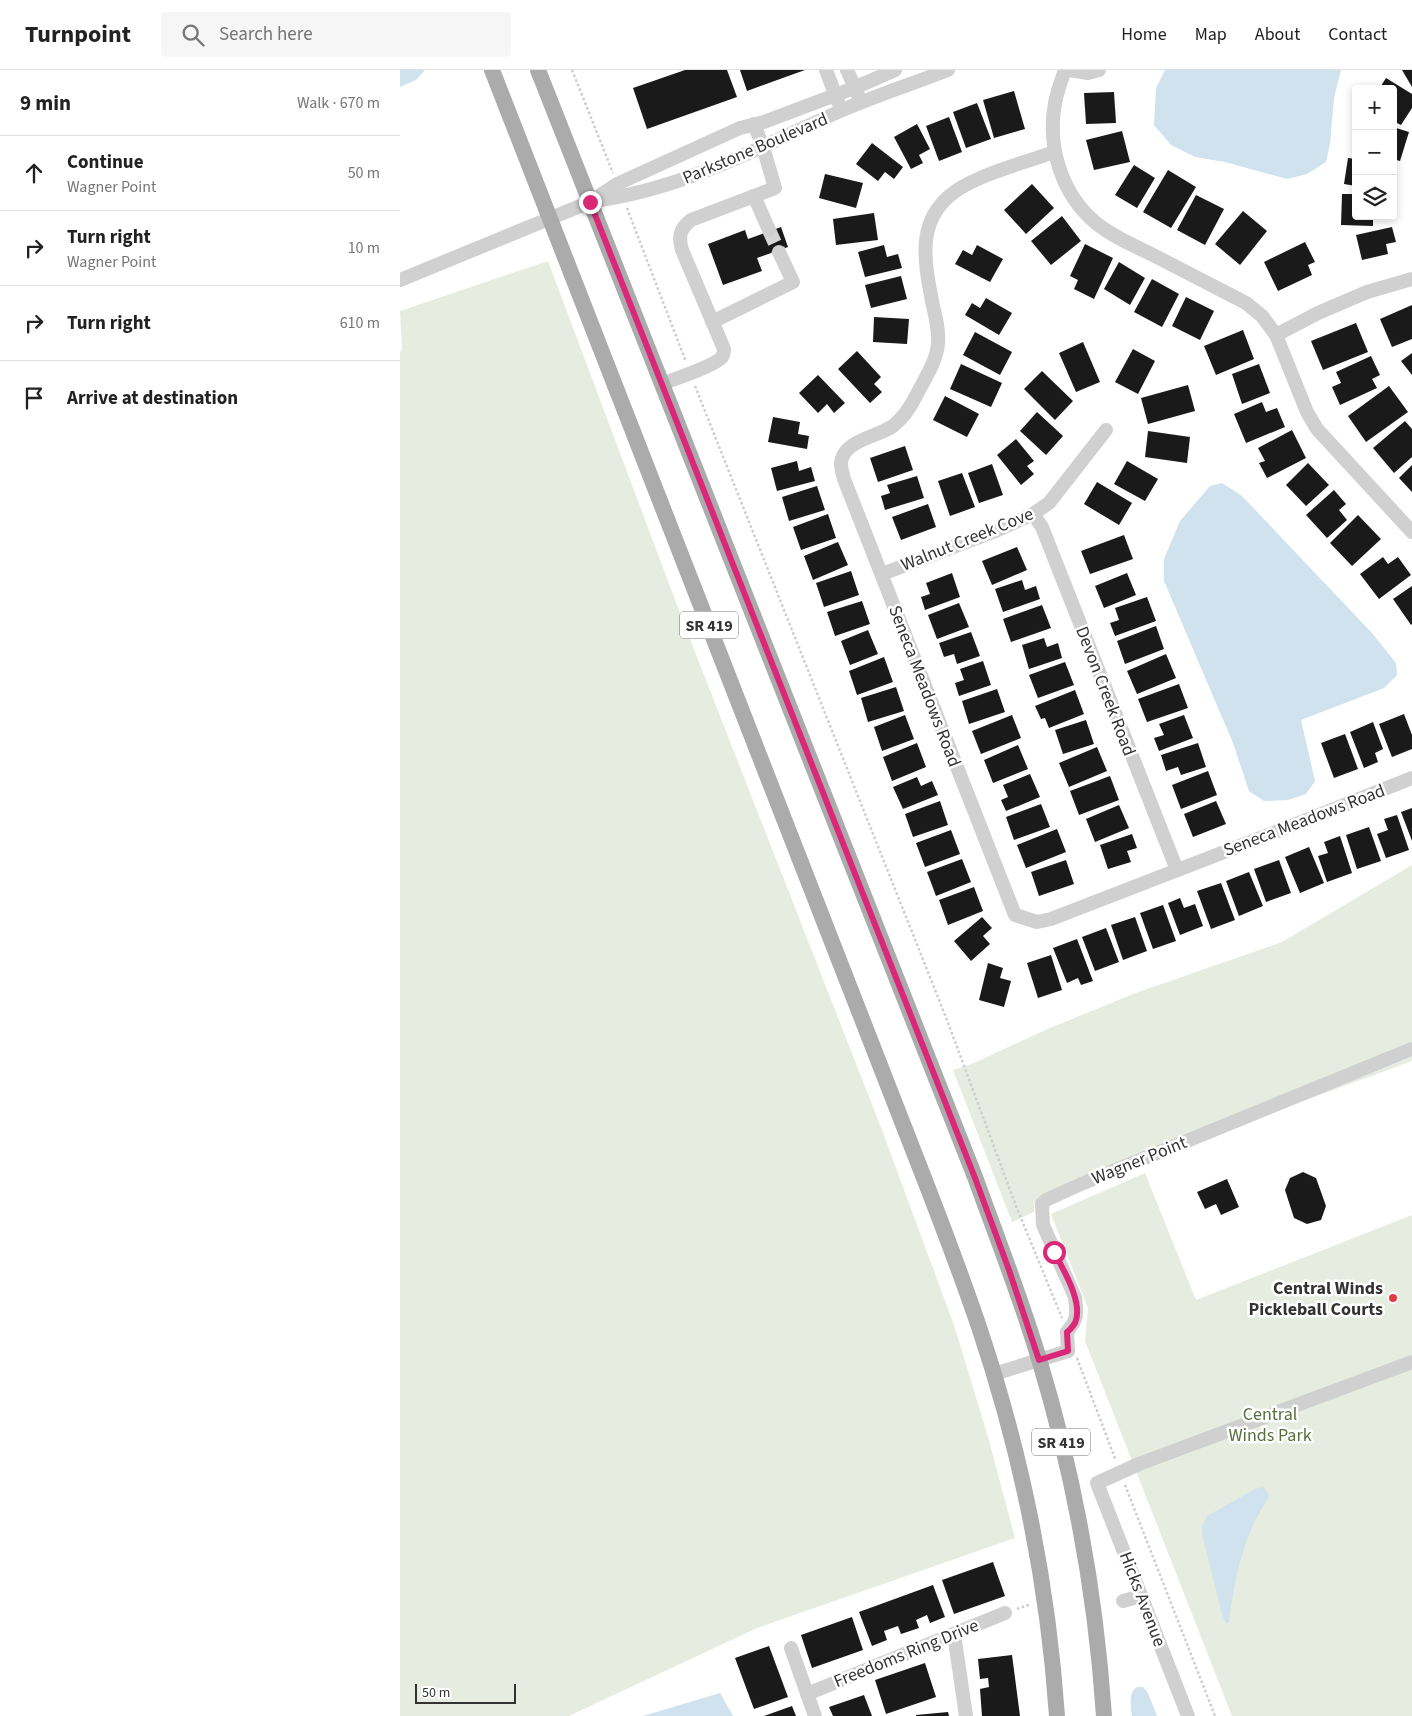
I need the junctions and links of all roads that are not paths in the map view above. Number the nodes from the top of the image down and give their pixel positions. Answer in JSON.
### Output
{"nodes":[{"id":1,"x":492,"y":70,"type":"edge"},
{"id":2,"x":538,"y":70,"type":"edge"},
{"id":3,"x":826,"y":70,"type":"edge"},
{"id":4,"x":847,"y":70,"type":"edge"},
{"id":5,"x":895,"y":70,"type":"edge"},
{"id":6,"x":948,"y":70,"type":"edge"},
{"id":7,"x":1065,"y":70,"type":"edge"},
{"id":8,"x":1068,"y":70,"type":"edge"},
{"id":9,"x":1099,"y":70,"type":"edge"},
{"id":10,"x":854,"y":88,"type":"junction"},
{"id":11,"x":835,"y":95,"type":"junction"},
{"id":12,"x":861,"y":103,"type":"junction"},
{"id":13,"x":841,"y":111,"type":"junction"},
{"id":14,"x":754,"y":124,"type":"junction"},
{"id":15,"x":763,"y":147,"type":"junction"},
{"id":16,"x":1054,"y":152,"type":"junction"},
{"id":17,"x":754,"y":196,"type":"junction"},
{"id":18,"x":590,"y":202,"type":"junction"},
{"id":19,"x":550,"y":218,"type":"junction"},
{"id":20,"x":769,"y":230,"type":"tunnel mouth"},
{"id":21,"x":778,"y":252,"type":"tunnel mouth"},
{"id":22,"x":1412,"y":279,"type":"edge"},
{"id":23,"x":400,"y":280,"type":"edge"},
{"id":24,"x":712,"y":322,"type":"junction"},
{"id":25,"x":1276,"y":335,"type":"junction"},
{"id":26,"x":662,"y":384,"type":"junction"},
{"id":27,"x":1106,"y":430,"type":"dead end"},
{"id":28,"x":1033,"y":514,"type":"junction"},
{"id":29,"x":1412,"y":532,"type":"edge"},
{"id":30,"x":882,"y":574,"type":"junction"},
{"id":31,"x":1412,"y":778,"type":"edge"},
{"id":32,"x":1177,"y":870,"type":"junction"},
{"id":33,"x":1412,"y":1049,"type":"edge"},
{"id":34,"x":1039,"y":1360,"type":"junction"},
{"id":35,"x":1412,"y":1362,"type":"edge"},
{"id":36,"x":994,"y":1374,"type":"junction"},
{"id":37,"x":1141,"y":1596,"type":"junction"},
{"id":38,"x":1124,"y":1601,"type":"dead end"},
{"id":39,"x":1005,"y":1613,"type":"road end"},
{"id":40,"x":954,"y":1634,"type":"junction"},
{"id":41,"x":791,"y":1648,"type":"dead end"},
{"id":42,"x":807,"y":1694,"type":"junction"},
{"id":43,"x":815,"y":1716,"type":"edge"},
{"id":44,"x":966,"y":1716,"type":"edge"},
{"id":45,"x":1057,"y":1716,"type":"edge"},
{"id":46,"x":1104,"y":1716,"type":"edge"},
{"id":47,"x":1188,"y":1716,"type":"edge"}],
"edges":[{"from":1,"to":19,"type":"main road","number":"SR 419"},
{"from":2,"to":18,"type":"main road","number":"SR 419"},
{"from":3,"to":11,"type":"street"},
{"from":4,"to":10,"type":"street"},
{"from":5,"to":10,"type":"street","name":"Parkstone Boulevard"},
{"from":6,"to":12,"type":"street","name":"Parkstone Boulevard"},
{"from":7,"to":16,"type":"street"},
{"from":8,"to":9,"type":"street"},
{"from":10,"to":11,"type":"street","name":"Parkstone Boulevard"},
{"from":10,"to":12,"type":"street"},
{"from":11,"to":13,"type":"street"},
{"from":11,"to":14,"type":"street","name":"Parkstone Boulevard"},
{"from":12,"to":13,"type":"street","name":"Parkstone Boulevard"},
{"from":13,"to":15,"type":"street","name":"Parkstone Boulevard"},
{"from":14,"to":15,"type":"street"},
{"from":14,"to":18,"type":"street","name":"Parkstone Boulevard"},
{"from":15,"to":17,"type":"street"},
{"from":15,"to":18,"type":"street","name":"Parkstone Boulevard"},
{"from":16,"to":25,"type":"street"},
{"from":16,"to":30,"type":"street","name":"Seneca Meadows Road"},
{"from":17,"to":20,"type":"street"},
{"from":17,"to":24,"type":"street"},
{"from":18,"to":19,"type":"street"},
{"from":18,"to":26,"type":"main road","number":"SR 419"},
{"from":19,"to":23,"type":"street"},
{"from":19,"to":36,"type":"main road","number":"SR 419"},
{"from":21,"to":24,"type":"street"},
{"from":22,"to":25,"type":"street"},
{"from":24,"to":26,"type":"street"},
{"from":25,"to":29,"type":"street"},
{"from":26,"to":34,"type":"main road","number":"SR 419"},
{"from":27,"to":28,"type":"street","name":"Walnut Creek Cove"},
{"from":28,"to":30,"type":"street","name":"Walnut Creek Cove"},
{"from":28,"to":32,"type":"street","name":"Devon Creek Road"},
{"from":30,"to":32,"type":"street","name":"Seneca Meadows Road"},
{"from":31,"to":32,"type":"street","name":"Seneca Meadows Road"},
{"from":33,"to":34,"type":"street","name":"Wagner Point"},
{"from":34,"to":36,"type":"street"},
{"from":34,"to":46,"type":"main road","number":"SR 419"},
{"from":35,"to":37,"type":"street","name":"Hicks Avenue"},
{"from":36,"to":45,"type":"main road","number":"SR 419"},
{"from":37,"to":38,"type":"street"},
{"from":37,"to":47,"type":"street","name":"Hicks Avenue"},
{"from":39,"to":40,"type":"street","name":"Freedoms Ring Drive"},
{"from":40,"to":42,"type":"street","name":"Freedoms Ring Drive"},
{"from":40,"to":44,"type":"street"},
{"from":41,"to":42,"type":"street"},
{"from":42,"to":43,"type":"street"}]}
